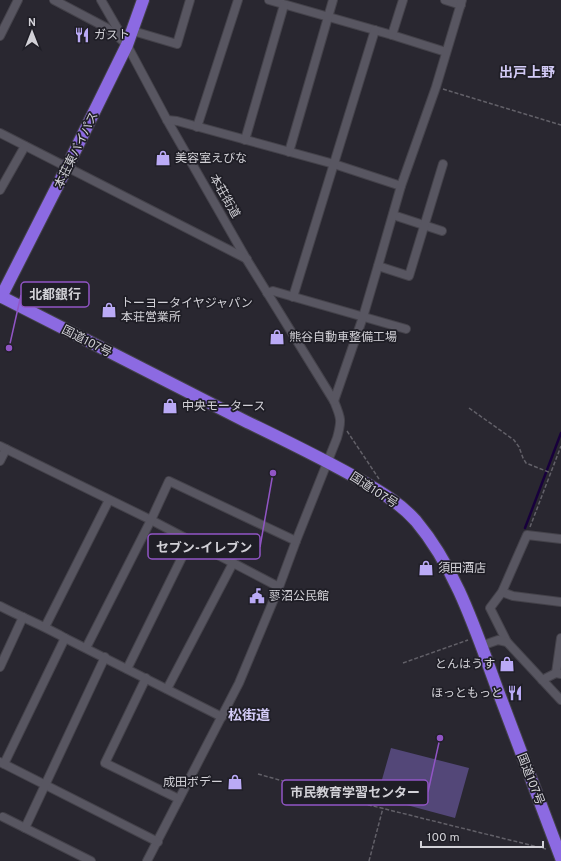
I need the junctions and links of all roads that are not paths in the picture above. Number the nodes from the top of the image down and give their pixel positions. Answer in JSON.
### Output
{"nodes":[{"id":1,"x":18,"y":0,"type":"edge"},
{"id":2,"x":54,"y":0,"type":"edge"},
{"id":3,"x":101,"y":0,"type":"edge"},
{"id":4,"x":143,"y":0,"type":"edge"},
{"id":5,"x":190,"y":0,"type":"edge"},
{"id":6,"x":238,"y":0,"type":"edge"},
{"id":7,"x":269,"y":0,"type":"edge"},
{"id":8,"x":333,"y":0,"type":"edge"},
{"id":9,"x":403,"y":0,"type":"edge"},
{"id":10,"x":445,"y":0,"type":"edge"},
{"id":11,"x":462,"y":2,"type":"edge"},
{"id":12,"x":284,"y":4,"type":"junction"},
{"id":13,"x":328,"y":17,"type":"junction"},
{"id":14,"x":374,"y":30,"type":"junction"},
{"id":15,"x":133,"y":31,"type":"junction"},
{"id":16,"x":392,"y":35,"type":"junction"},
{"id":17,"x":0,"y":36,"type":"edge"},
{"id":18,"x":128,"y":45,"type":"junction"},
{"id":19,"x":446,"y":52,"type":"junction"},
{"id":20,"x":167,"y":120,"type":"junction"},
{"id":21,"x":197,"y":127,"type":"junction"},
{"id":22,"x":0,"y":133,"type":"edge"},
{"id":23,"x":245,"y":140,"type":"junction"},
{"id":24,"x":25,"y":146,"type":"junction"},
{"id":25,"x":290,"y":152,"type":"junction"},
{"id":26,"x":334,"y":164,"type":"junction"},
{"id":27,"x":443,"y":164,"type":"dead end"},
{"id":28,"x":67,"y":167,"type":"junction"},
{"id":29,"x":401,"y":186,"type":"junction"},
{"id":30,"x":0,"y":190,"type":"edge"},
{"id":31,"x":394,"y":215,"type":"junction"},
{"id":32,"x":424,"y":225,"type":"junction"},
{"id":33,"x":442,"y":231,"type":"dead end"},
{"id":34,"x":247,"y":260,"type":"junction"},
{"id":35,"x":378,"y":266,"type":"junction"},
{"id":36,"x":267,"y":293,"type":"junction"},
{"id":37,"x":293,"y":297,"type":"junction"},
{"id":38,"x":0,"y":298,"type":"edge"},
{"id":39,"x":363,"y":317,"type":"junction"},
{"id":40,"x":406,"y":329,"type":"dead end"},
{"id":41,"x":334,"y":402,"type":"junction"},
{"id":42,"x":3,"y":448,"type":"edge"},
{"id":43,"x":0,"y":461,"type":"edge"},
{"id":44,"x":327,"y":462,"type":"junction"},
{"id":45,"x":109,"y":500,"type":"junction"},
{"id":46,"x":151,"y":520,"type":"junction"},
{"id":47,"x":561,"y":539,"type":"edge"},
{"id":48,"x":190,"y":541,"type":"junction"},
{"id":49,"x":296,"y":541,"type":"junction"},
{"id":50,"x":233,"y":563,"type":"junction"},
{"id":51,"x":279,"y":587,"type":"junction"},
{"id":52,"x":502,"y":592,"type":"junction"},
{"id":53,"x":561,"y":602,"type":"edge"},
{"id":54,"x":0,"y":606,"type":"edge"},
{"id":55,"x":22,"y":617,"type":"junction"},
{"id":56,"x":45,"y":627,"type":"junction"},
{"id":57,"x":65,"y":638,"type":"junction"},
{"id":58,"x":561,"y":638,"type":"edge"},
{"id":59,"x":479,"y":641,"type":"junction"},
{"id":60,"x":507,"y":642,"type":"junction"},
{"id":61,"x":86,"y":648,"type":"junction"},
{"id":62,"x":105,"y":658,"type":"junction"},
{"id":63,"x":0,"y":667,"type":"edge"},
{"id":64,"x":127,"y":669,"type":"junction"},
{"id":65,"x":559,"y":673,"type":"edge"},
{"id":66,"x":146,"y":678,"type":"junction"},
{"id":67,"x":542,"y":680,"type":"junction"},
{"id":68,"x":167,"y":689,"type":"junction"},
{"id":69,"x":561,"y":700,"type":"edge"},
{"id":70,"x":222,"y":717,"type":"junction"},
{"id":71,"x":2,"y":763,"type":"edge"},
{"id":72,"x":45,"y":784,"type":"junction"},
{"id":73,"x":179,"y":799,"type":"junction"},
{"id":74,"x":3,"y":817,"type":"dead end"},
{"id":75,"x":24,"y":828,"type":"junction"},
{"id":76,"x":158,"y":842,"type":"junction"},
{"id":77,"x":560,"y":855,"type":"edge"},
{"id":78,"x":91,"y":861,"type":"edge"},
{"id":79,"x":147,"y":861,"type":"edge"}],
"edges":[{"from":1,"to":17,"type":"street"},
{"from":2,"to":18,"type":"street"},
{"from":3,"to":18,"type":"street","name":"本荘街道"},
{"from":4,"to":15,"type":"highway","name":"本荘東バイパス"},
{"from":5,"to":15,"type":"street"},
{"from":6,"to":21,"type":"street"},
{"from":7,"to":12,"type":"street"},
{"from":8,"to":13,"type":"street"},
{"from":9,"to":16,"type":"street"},
{"from":10,"to":11,"type":"street"},
{"from":11,"to":19,"type":"street"},
{"from":12,"to":13,"type":"street"},
{"from":12,"to":23,"type":"street"},
{"from":13,"to":14,"type":"street"},
{"from":13,"to":25,"type":"street"},
{"from":14,"to":16,"type":"street"},
{"from":14,"to":26,"type":"street"},
{"from":15,"to":18,"type":"highway","name":"本荘東バイパス"},
{"from":16,"to":19,"type":"street"},
{"from":18,"to":20,"type":"street","name":"本荘街道"},
{"from":18,"to":28,"type":"highway","name":"本荘東バイパス"},
{"from":19,"to":29,"type":"street"},
{"from":20,"to":21,"type":"street"},
{"from":20,"to":34,"type":"street","name":"本荘街道"},
{"from":21,"to":23,"type":"street"},
{"from":22,"to":24,"type":"street"},
{"from":23,"to":25,"type":"street"},
{"from":24,"to":28,"type":"street"},
{"from":24,"to":30,"type":"street"},
{"from":25,"to":26,"type":"street"},
{"from":26,"to":29,"type":"street"},
{"from":26,"to":37,"type":"street"},
{"from":27,"to":32,"type":"street"},
{"from":28,"to":34,"type":"street"},
{"from":28,"to":38,"type":"highway","name":"本荘東バイパス"},
{"from":29,"to":31,"type":"street"},
{"from":31,"to":32,"type":"street"},
{"from":31,"to":35,"type":"street"},
{"from":32,"to":33,"type":"street"},
{"from":32,"to":35,"type":"street"},
{"from":34,"to":36,"type":"street","name":"本荘街道"},
{"from":35,"to":39,"type":"street"},
{"from":36,"to":37,"type":"street"},
{"from":36,"to":41,"type":"street","name":"本荘街道"},
{"from":37,"to":39,"type":"street"},
{"from":38,"to":44,"type":"highway","name":"国道107号"},
{"from":39,"to":40,"type":"street"},
{"from":39,"to":41,"type":"street"},
{"from":41,"to":44,"type":"street","name":"本荘街道"},
{"from":42,"to":43,"type":"street"},
{"from":42,"to":45,"type":"street"},
{"from":44,"to":49,"type":"street"},
{"from":44,"to":59,"type":"highway","name":"国道107号"},
{"from":45,"to":46,"type":"street"},
{"from":45,"to":56,"type":"street"},
{"from":46,"to":48,"type":"street"},
{"from":46,"to":49,"type":"street"},
{"from":46,"to":61,"type":"street"},
{"from":47,"to":52,"type":"street"},
{"from":48,"to":50,"type":"street"},
{"from":48,"to":64,"type":"street"},
{"from":49,"to":51,"type":"street"},
{"from":50,"to":51,"type":"street"},
{"from":50,"to":68,"type":"street"},
{"from":51,"to":70,"type":"street"},
{"from":52,"to":53,"type":"street"},
{"from":52,"to":60,"type":"street"},
{"from":54,"to":55,"type":"street"},
{"from":55,"to":56,"type":"street"},
{"from":55,"to":63,"type":"street"},
{"from":56,"to":57,"type":"street"},
{"from":57,"to":61,"type":"street"},
{"from":57,"to":71,"type":"street"},
{"from":58,"to":65,"type":"street"},
{"from":59,"to":60,"type":"street"},
{"from":59,"to":77,"type":"highway","name":"国道107号"},
{"from":60,"to":67,"type":"street"},
{"from":61,"to":62,"type":"street"},
{"from":62,"to":64,"type":"street"},
{"from":62,"to":72,"type":"street"},
{"from":64,"to":66,"type":"street"},
{"from":65,"to":67,"type":"street"},
{"from":66,"to":68,"type":"street"},
{"from":66,"to":73,"type":"street"},
{"from":67,"to":69,"type":"street"},
{"from":68,"to":70,"type":"street"},
{"from":70,"to":73,"type":"street"},
{"from":71,"to":72,"type":"street"},
{"from":72,"to":75,"type":"street"},
{"from":72,"to":76,"type":"street"},
{"from":73,"to":76,"type":"street"},
{"from":74,"to":75,"type":"street"},
{"from":75,"to":78,"type":"street"},
{"from":76,"to":79,"type":"street"}]}
